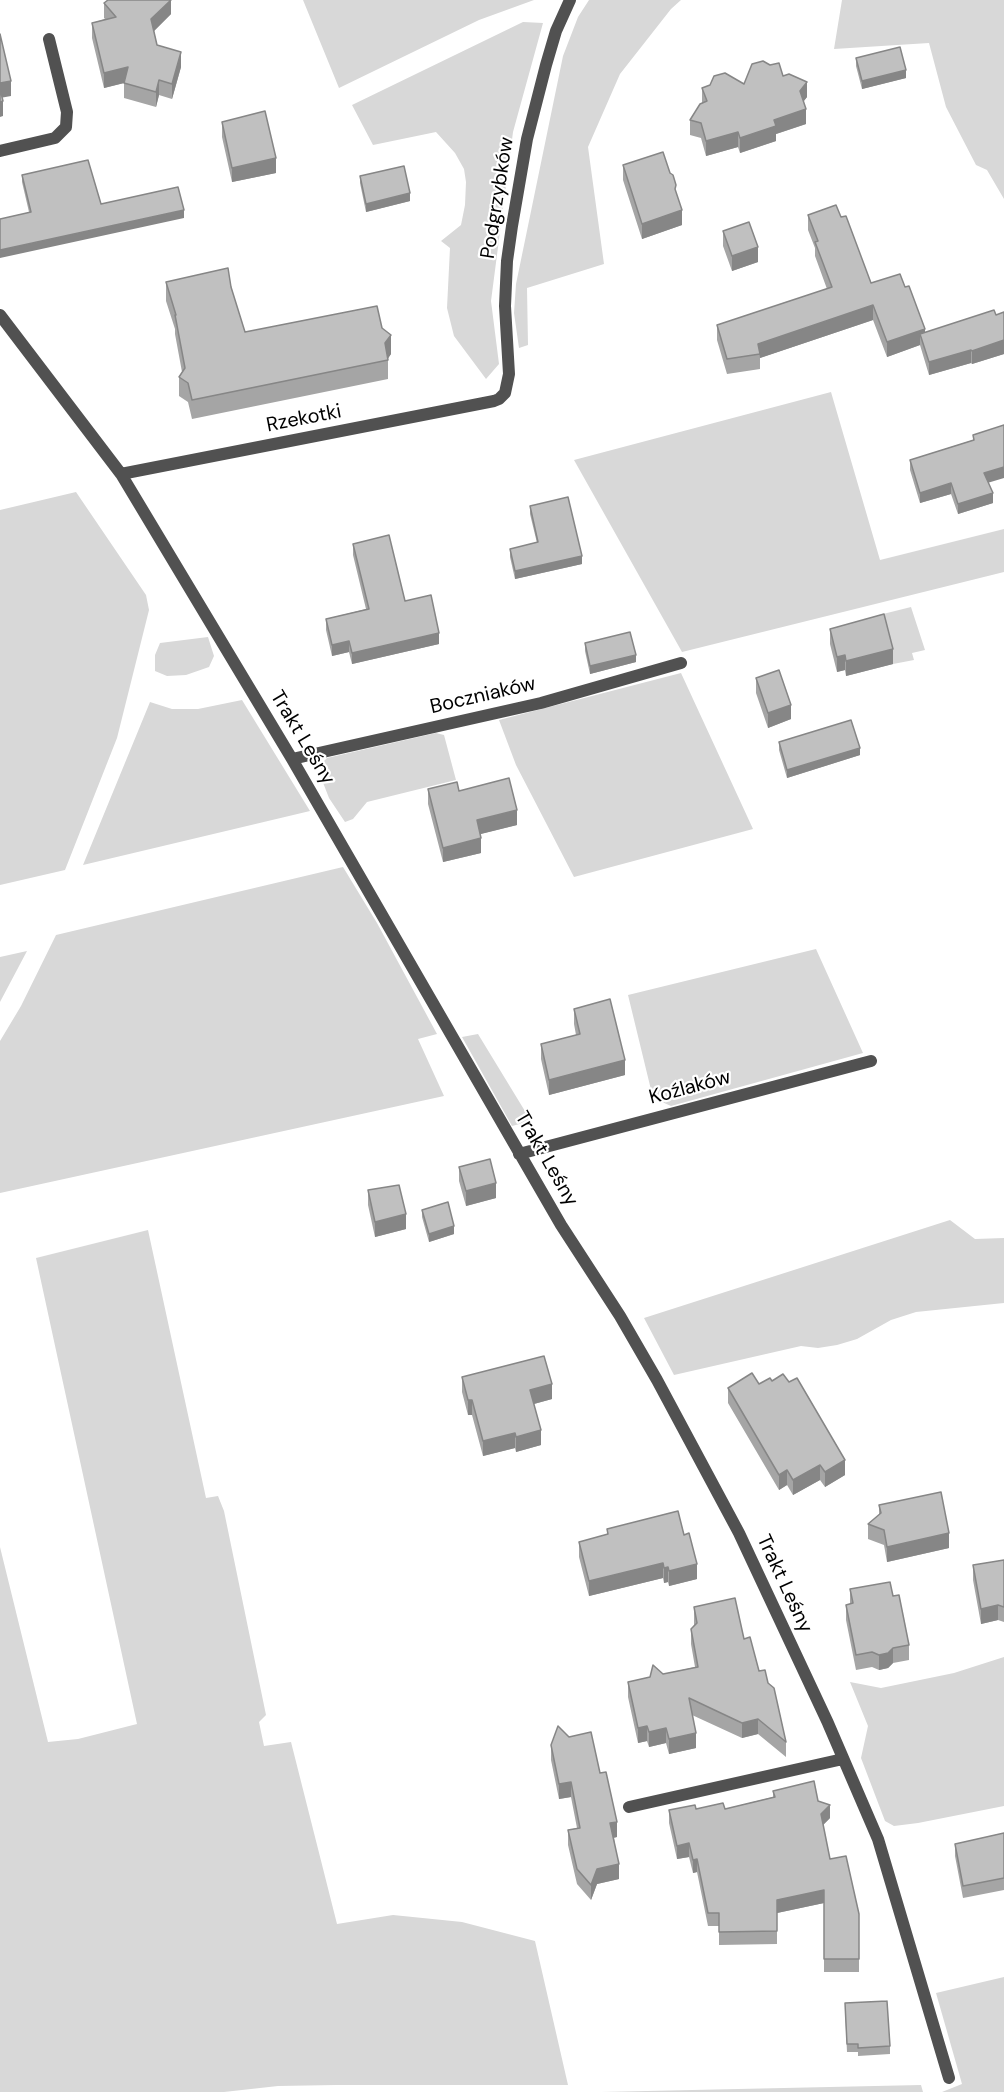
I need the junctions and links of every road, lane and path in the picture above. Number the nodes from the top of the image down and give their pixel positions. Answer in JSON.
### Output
{"nodes":[{"id":1,"x":570,"y":0,"type":"edge"},
{"id":2,"x":49,"y":39,"type":"dead end"},
{"id":3,"x":0,"y":151,"type":"edge"},
{"id":4,"x":0,"y":315,"type":"edge"},
{"id":5,"x":494,"y":401,"type":"joint"},
{"id":6,"x":121,"y":474,"type":"junction"},
{"id":7,"x":681,"y":663,"type":"dead end"},
{"id":8,"x":292,"y":759,"type":"junction"},
{"id":9,"x":871,"y":1061,"type":"dead end"},
{"id":10,"x":519,"y":1154,"type":"junction"},
{"id":11,"x":843,"y":1759,"type":"junction"},
{"id":12,"x":629,"y":1807,"type":"dead end"},
{"id":13,"x":949,"y":2078,"type":"dead end"}],
"edges":[{"from":1,"to":5,"type":"street","name":"Podgrzybków"},
{"from":2,"to":3,"type":"street"},
{"from":4,"to":6,"type":"street","name":"Trakt Leśny"},
{"from":5,"to":6,"type":"street","name":"Rzekotki"},
{"from":6,"to":8,"type":"street","name":"Trakt Leśny"},
{"from":7,"to":8,"type":"street","name":"Boczniaków"},
{"from":8,"to":10,"type":"street","name":"Trakt Leśny"},
{"from":9,"to":10,"type":"street","name":"Koźlaków"},
{"from":10,"to":11,"type":"street","name":"Trakt Leśny"},
{"from":11,"to":12,"type":"street"},
{"from":11,"to":13,"type":"street","name":"Trakt Leśny"}]}
